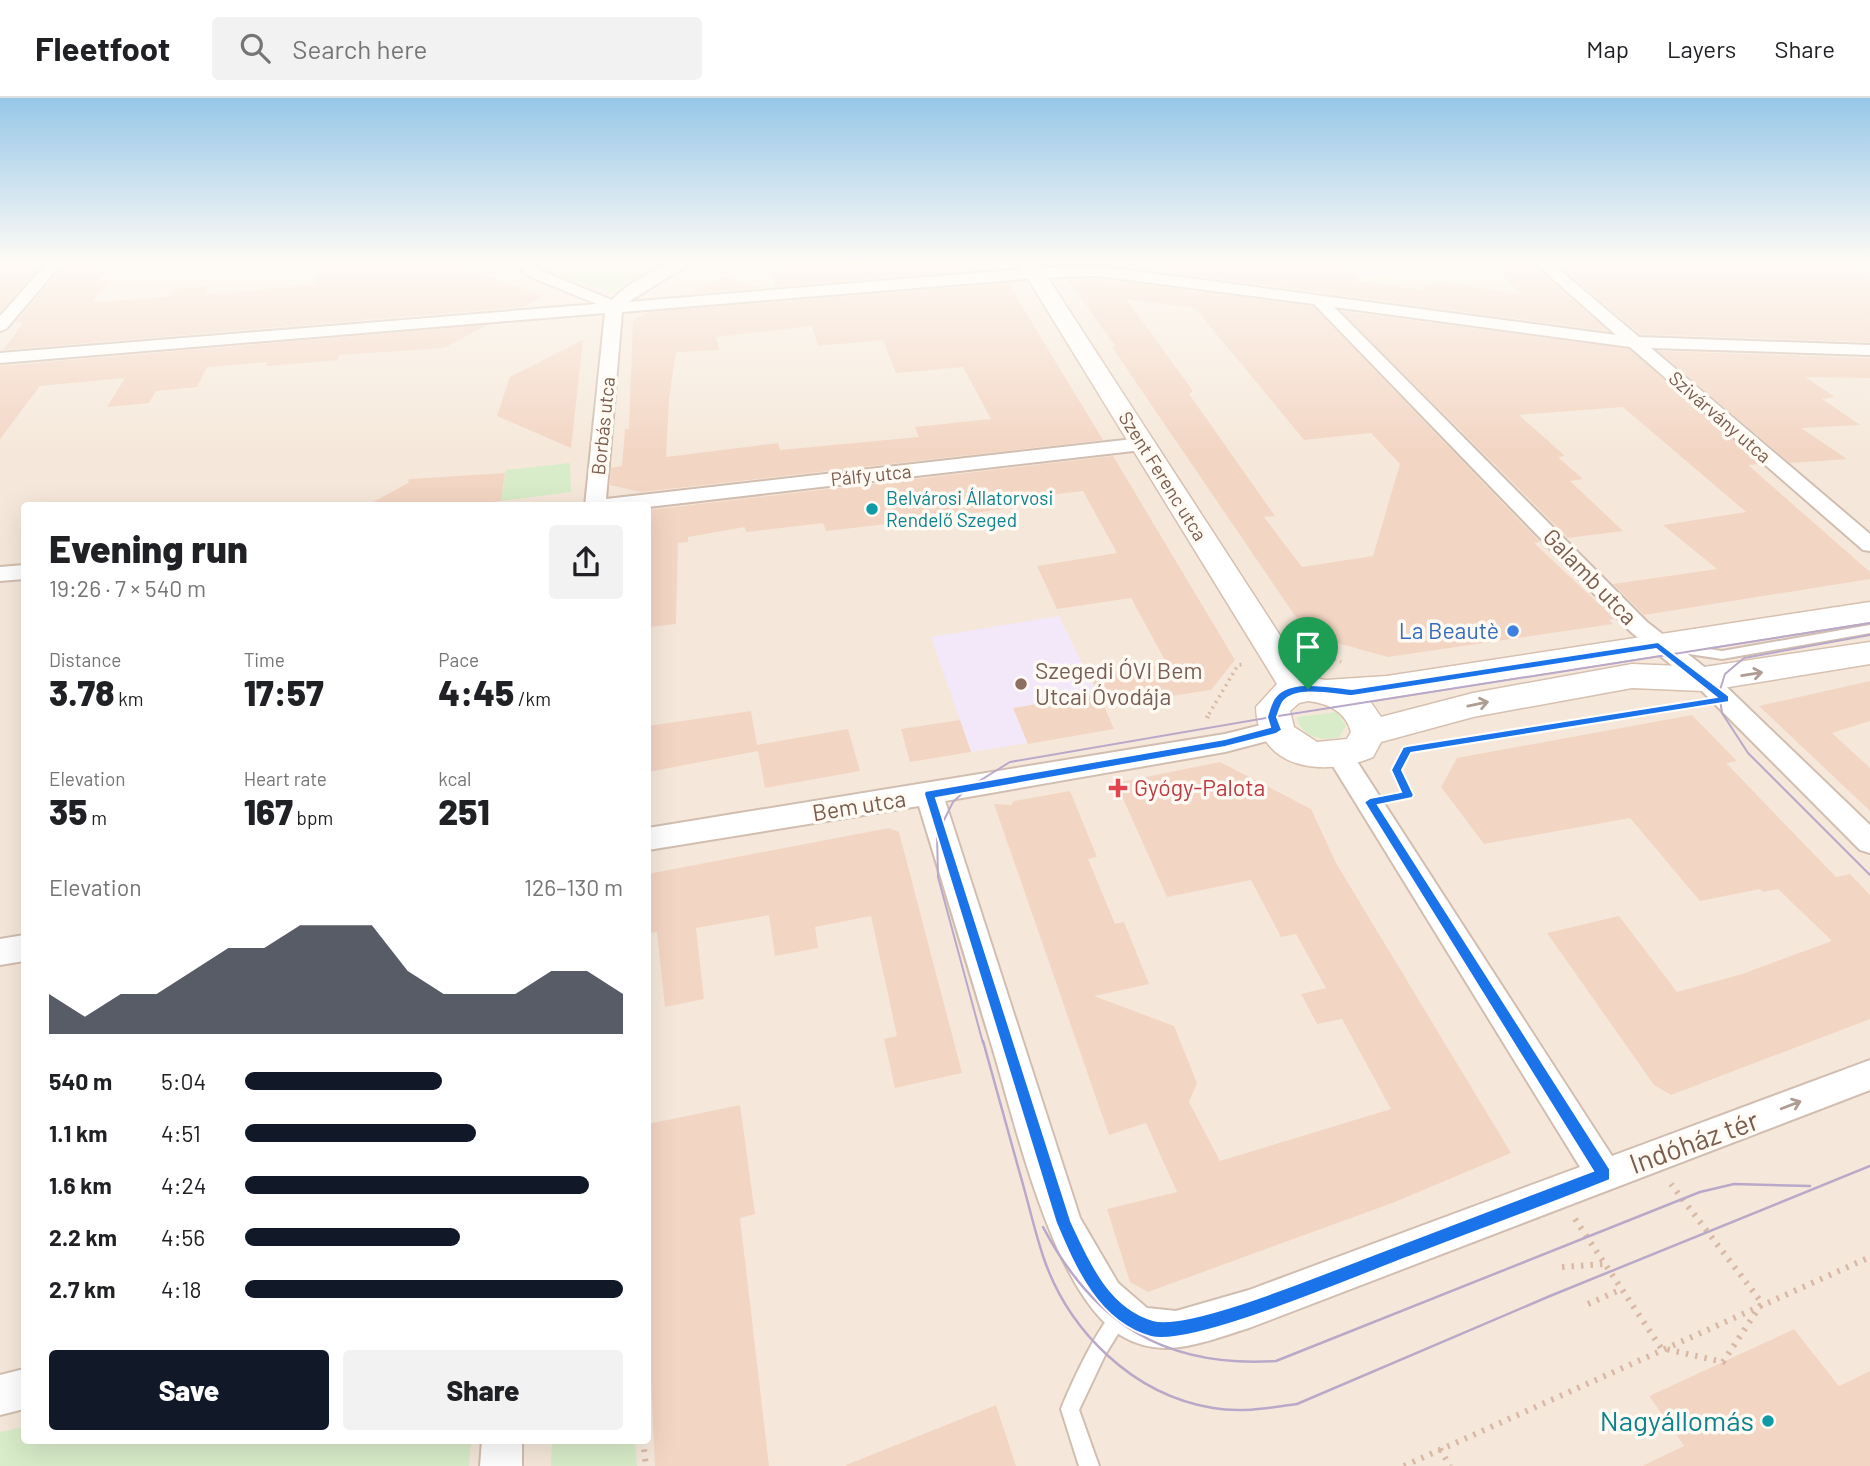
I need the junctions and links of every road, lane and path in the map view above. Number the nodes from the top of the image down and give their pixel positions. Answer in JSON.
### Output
{"nodes":[{"id":1,"x":399,"y":325,"type":"edge"},
{"id":2,"x":613,"y":325,"type":"edge"},
{"id":3,"x":1067,"y":325,"type":"edge"},
{"id":4,"x":1343,"y":325,"type":"edge"},
{"id":5,"x":1498,"y":325,"type":"edge"},
{"id":6,"x":1613,"y":325,"type":"edge"},
{"id":7,"x":1632,"y":342,"type":"junction"},
{"id":8,"x":1870,"y":350,"type":"edge"},
{"id":9,"x":0,"y":358,"type":"edge"},
{"id":10,"x":1142,"y":444,"type":"junction"},
{"id":11,"x":598,"y":502,"type":"edge"},
{"id":12,"x":633,"y":502,"type":"edge"},
{"id":13,"x":1870,"y":545,"type":"edge"},
{"id":14,"x":21,"y":572,"type":"edge"},
{"id":15,"x":0,"y":574,"type":"edge"},
{"id":16,"x":1870,"y":611,"type":"edge"},
{"id":17,"x":1870,"y":629,"type":"edge"},
{"id":18,"x":1658,"y":645,"type":"junction"},
{"id":19,"x":1297,"y":652,"type":"dead end"},
{"id":20,"x":1870,"y":653,"type":"edge"},
{"id":21,"x":1254,"y":661,"type":"dead end"},
{"id":22,"x":1353,"y":664,"type":"dead end"},
{"id":23,"x":1713,"y":667,"type":"junction"},
{"id":24,"x":1313,"y":691,"type":"junction"},
{"id":25,"x":1670,"y":708,"type":"dead end"},
{"id":26,"x":1210,"y":718,"type":"dead end"},
{"id":27,"x":1276,"y":730,"type":"junction"},
{"id":28,"x":1369,"y":733,"type":"junction"},
{"id":29,"x":1456,"y":742,"type":"dead end"},
{"id":30,"x":1407,"y":750,"type":"dead end"},
{"id":31,"x":1340,"y":756,"type":"junction"},
{"id":32,"x":929,"y":794,"type":"junction"},
{"id":33,"x":1370,"y":802,"type":"junction"},
{"id":34,"x":651,"y":839,"type":"edge"},
{"id":35,"x":1870,"y":842,"type":"edge"},
{"id":36,"x":21,"y":948,"type":"edge"},
{"id":37,"x":0,"y":952,"type":"edge"},
{"id":38,"x":1870,"y":1075,"type":"edge"},
{"id":39,"x":1604,"y":1175,"type":"junction"},
{"id":40,"x":1657,"y":1187,"type":"dead end"},
{"id":41,"x":1587,"y":1214,"type":"dead end"},
{"id":42,"x":1870,"y":1257,"type":"edge"},
{"id":43,"x":1605,"y":1264,"type":"junction"},
{"id":44,"x":1562,"y":1267,"type":"dead end"},
{"id":45,"x":1622,"y":1289,"type":"junction"},
{"id":46,"x":1762,"y":1303,"type":"junction"},
{"id":47,"x":1588,"y":1304,"type":"dead end"},
{"id":48,"x":1122,"y":1313,"type":"junction"},
{"id":49,"x":1661,"y":1348,"type":"junction"},
{"id":50,"x":21,"y":1390,"type":"edge"},
{"id":51,"x":0,"y":1395,"type":"edge"},
{"id":52,"x":502,"y":1444,"type":"edge"},
{"id":53,"x":643,"y":1444,"type":"edge"},
{"id":54,"x":1440,"y":1449,"type":"junction"},
{"id":55,"x":501,"y":1466,"type":"edge"},
{"id":56,"x":646,"y":1466,"type":"edge"},
{"id":57,"x":1089,"y":1466,"type":"edge"},
{"id":58,"x":1404,"y":1466,"type":"edge"},
{"id":59,"x":1450,"y":1466,"type":"edge"}],
"edges":[{"from":1,"to":9,"type":"street"},
{"from":2,"to":11,"type":"street","name":"Borbás utca"},
{"from":3,"to":10,"type":"street","name":"Szent Ferenc utca"},
{"from":4,"to":18,"type":"street","name":"Galamb utca"},
{"from":5,"to":7,"type":"street"},
{"from":6,"to":7,"type":"street","name":"Szivárvány utca"},
{"from":7,"to":8,"type":"street"},
{"from":7,"to":13,"type":"street","name":"Szivárvány utca"},
{"from":10,"to":12,"type":"street","name":"Pálfy utca"},
{"from":10,"to":24,"type":"street","name":"Szent Ferenc utca"},
{"from":14,"to":15,"type":"street"},
{"from":16,"to":18,"type":"street"},
{"from":17,"to":23,"type":"lane"},
{"from":18,"to":23,"type":"street","name":"Galamb utca"},
{"from":18,"to":24,"type":"street"},
{"from":19,"to":22,"type":"path"},
{"from":23,"to":20,"type":"street","one_way":true},
{"from":21,"to":26,"type":"path"},
{"from":28,"to":23,"type":"street","one_way":true},
{"from":23,"to":35,"type":"street","name":"Galamb utca"},
{"from":24,"to":27,"type":"street"},
{"from":24,"to":28,"type":"street"},
{"from":25,"to":29,"type":"path"},
{"from":27,"to":31,"type":"street"},
{"from":27,"to":32,"type":"street","name":"Bem utca"},
{"from":28,"to":31,"type":"street"},
{"from":30,"to":33,"type":"path"},
{"from":31,"to":33,"type":"street"},
{"from":32,"to":34,"type":"street","name":"Bem utca"},
{"from":32,"to":48,"type":"street"},
{"from":33,"to":39,"type":"street"},
{"from":36,"to":37,"type":"street"},
{"from":39,"to":38,"type":"street","name":"Indóház tér","one_way":true},
{"from":39,"to":48,"type":"street","name":"Indóház tér"},
{"from":40,"to":46,"type":"path","name":"Indóház tér"},
{"from":41,"to":43,"type":"path"},
{"from":42,"to":46,"type":"path"},
{"from":43,"to":44,"type":"path"},
{"from":43,"to":45,"type":"path"},
{"from":45,"to":47,"type":"path"},
{"from":45,"to":49,"type":"path"},
{"from":46,"to":49,"type":"path"},
{"from":46,"to":49,"type":"path"},
{"from":48,"to":57,"type":"lane"},
{"from":49,"to":54,"type":"path"},
{"from":50,"to":51,"type":"street"},
{"from":52,"to":55,"type":"street"},
{"from":53,"to":56,"type":"path"},
{"from":54,"to":58,"type":"path"},
{"from":54,"to":59,"type":"path"}]}
